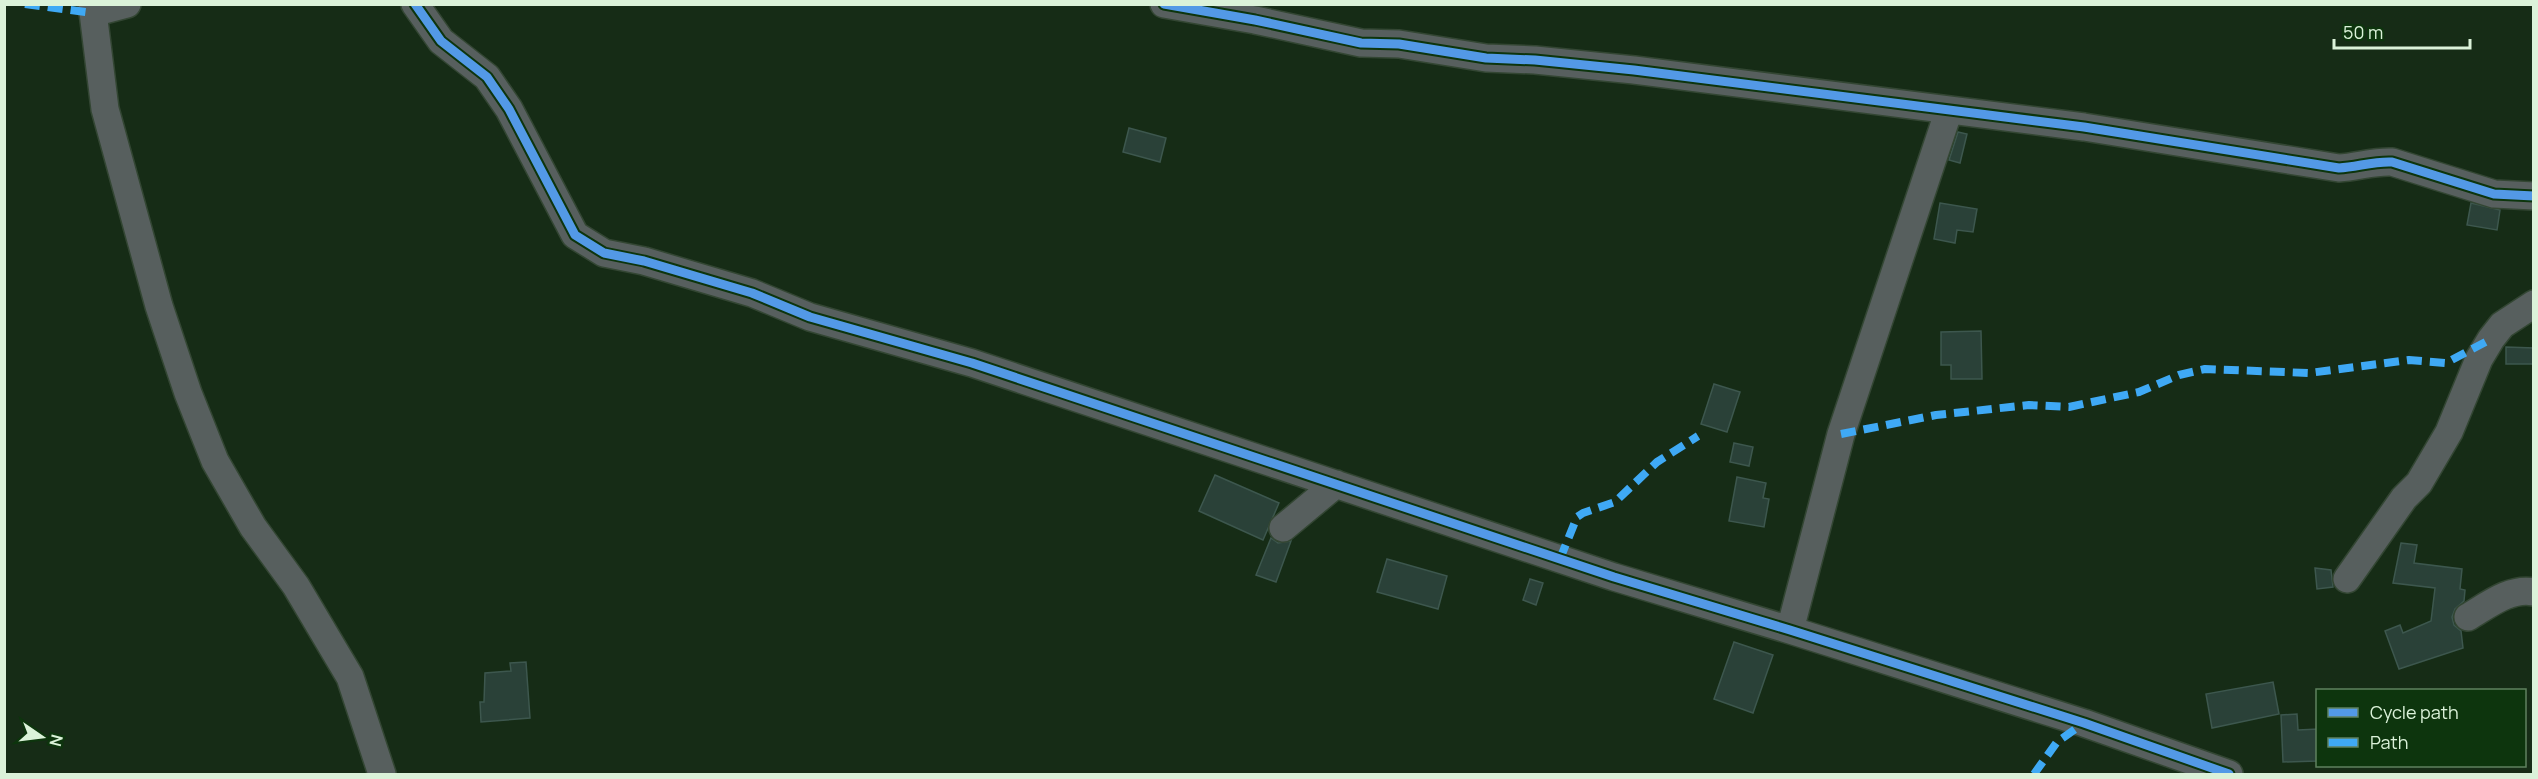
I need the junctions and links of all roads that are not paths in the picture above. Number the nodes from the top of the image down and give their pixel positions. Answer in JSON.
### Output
{"nodes":[{"id":1,"x":127,"y":4,"type":"edge"},
{"id":2,"x":414,"y":4,"type":"edge"},
{"id":3,"x":1164,"y":4,"type":"edge"},
{"id":4,"x":92,"y":9,"type":"edge"},
{"id":5,"x":1950,"y":110,"type":"junction"},
{"id":6,"x":2534,"y":196,"type":"edge"},
{"id":7,"x":2534,"y":304,"type":"edge"},
{"id":8,"x":1336,"y":484,"type":"junction"},
{"id":9,"x":1283,"y":528,"type":"dead end"},
{"id":10,"x":2347,"y":579,"type":"dead end"},
{"id":11,"x":2534,"y":592,"type":"edge"},
{"id":12,"x":2468,"y":617,"type":"dead end"},
{"id":13,"x":1790,"y":630,"type":"junction"},
{"id":14,"x":381,"y":774,"type":"edge"},
{"id":15,"x":2229,"y":774,"type":"edge"}],
"edges":[{"from":1,"to":4,"type":"street"},
{"from":2,"to":8,"type":"street"},
{"from":3,"to":5,"type":"street"},
{"from":4,"to":14,"type":"street"},
{"from":5,"to":6,"type":"street"},
{"from":5,"to":13,"type":"street"},
{"from":7,"to":10,"type":"street"},
{"from":8,"to":9,"type":"street"},
{"from":8,"to":13,"type":"street"},
{"from":11,"to":12,"type":"street"},
{"from":13,"to":15,"type":"street"}]}
